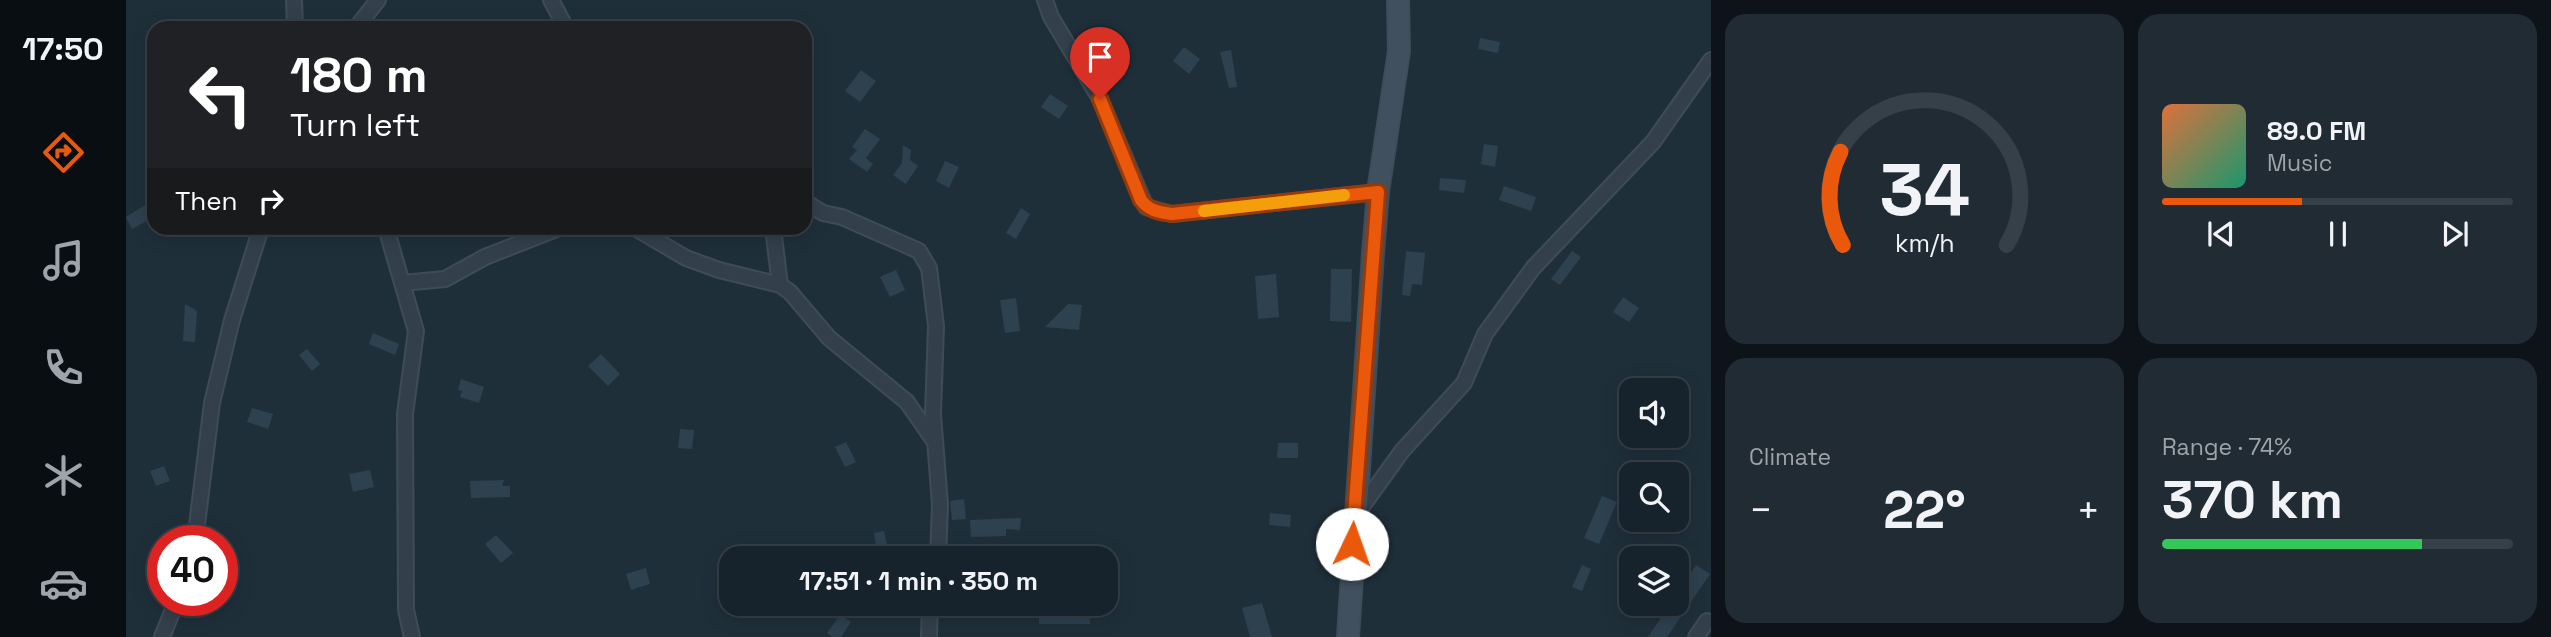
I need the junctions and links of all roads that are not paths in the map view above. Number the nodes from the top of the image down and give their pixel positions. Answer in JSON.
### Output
{"nodes":[{"id":1,"x":294,"y":0,"type":"edge"},
{"id":2,"x":378,"y":0,"type":"edge"},
{"id":3,"x":551,"y":0,"type":"edge"},
{"id":4,"x":1045,"y":0,"type":"edge"},
{"id":5,"x":1398,"y":0,"type":"edge"},
{"id":6,"x":295,"y":21,"type":"edge"},
{"id":7,"x":362,"y":21,"type":"edge"},
{"id":8,"x":562,"y":21,"type":"edge"},
{"id":9,"x":1711,"y":60,"type":"edge"},
{"id":10,"x":1378,"y":192,"type":"junction"},
{"id":11,"x":812,"y":206,"type":"edge"},
{"id":12,"x":259,"y":235,"type":"edge"},
{"id":13,"x":388,"y":235,"type":"edge"},
{"id":14,"x":541,"y":235,"type":"edge"},
{"id":15,"x":647,"y":235,"type":"edge"},
{"id":16,"x":774,"y":235,"type":"edge"},
{"id":17,"x":402,"y":283,"type":"junction"},
{"id":18,"x":780,"y":285,"type":"junction"},
{"id":19,"x":935,"y":443,"type":"junction"},
{"id":20,"x":1353,"y":519,"type":"junction"},
{"id":21,"x":197,"y":525,"type":"edge"},
{"id":22,"x":938,"y":546,"type":"edge"},
{"id":23,"x":171,"y":616,"type":"edge"},
{"id":24,"x":930,"y":616,"type":"edge"},
{"id":25,"x":1707,"y":621,"type":"dead end"},
{"id":26,"x":162,"y":637,"type":"edge"},
{"id":27,"x":412,"y":637,"type":"edge"},
{"id":28,"x":929,"y":637,"type":"edge"},
{"id":29,"x":1348,"y":637,"type":"edge"},
{"id":30,"x":1696,"y":637,"type":"edge"}],
"edges":[{"from":1,"to":6,"type":"street"},
{"from":2,"to":7,"type":"street"},
{"from":3,"to":8,"type":"street"},
{"from":4,"to":10,"type":"street"},
{"from":5,"to":10,"type":"street"},
{"from":9,"to":20,"type":"street"},
{"from":10,"to":20,"type":"street"},
{"from":11,"to":19,"type":"street"},
{"from":12,"to":21,"type":"street"},
{"from":13,"to":17,"type":"street"},
{"from":14,"to":17,"type":"street"},
{"from":15,"to":18,"type":"street"},
{"from":16,"to":18,"type":"street"},
{"from":17,"to":27,"type":"street"},
{"from":18,"to":19,"type":"street"},
{"from":19,"to":22,"type":"street"},
{"from":20,"to":29,"type":"street"},
{"from":23,"to":26,"type":"street"},
{"from":24,"to":28,"type":"street"},
{"from":25,"to":30,"type":"street"}]}
